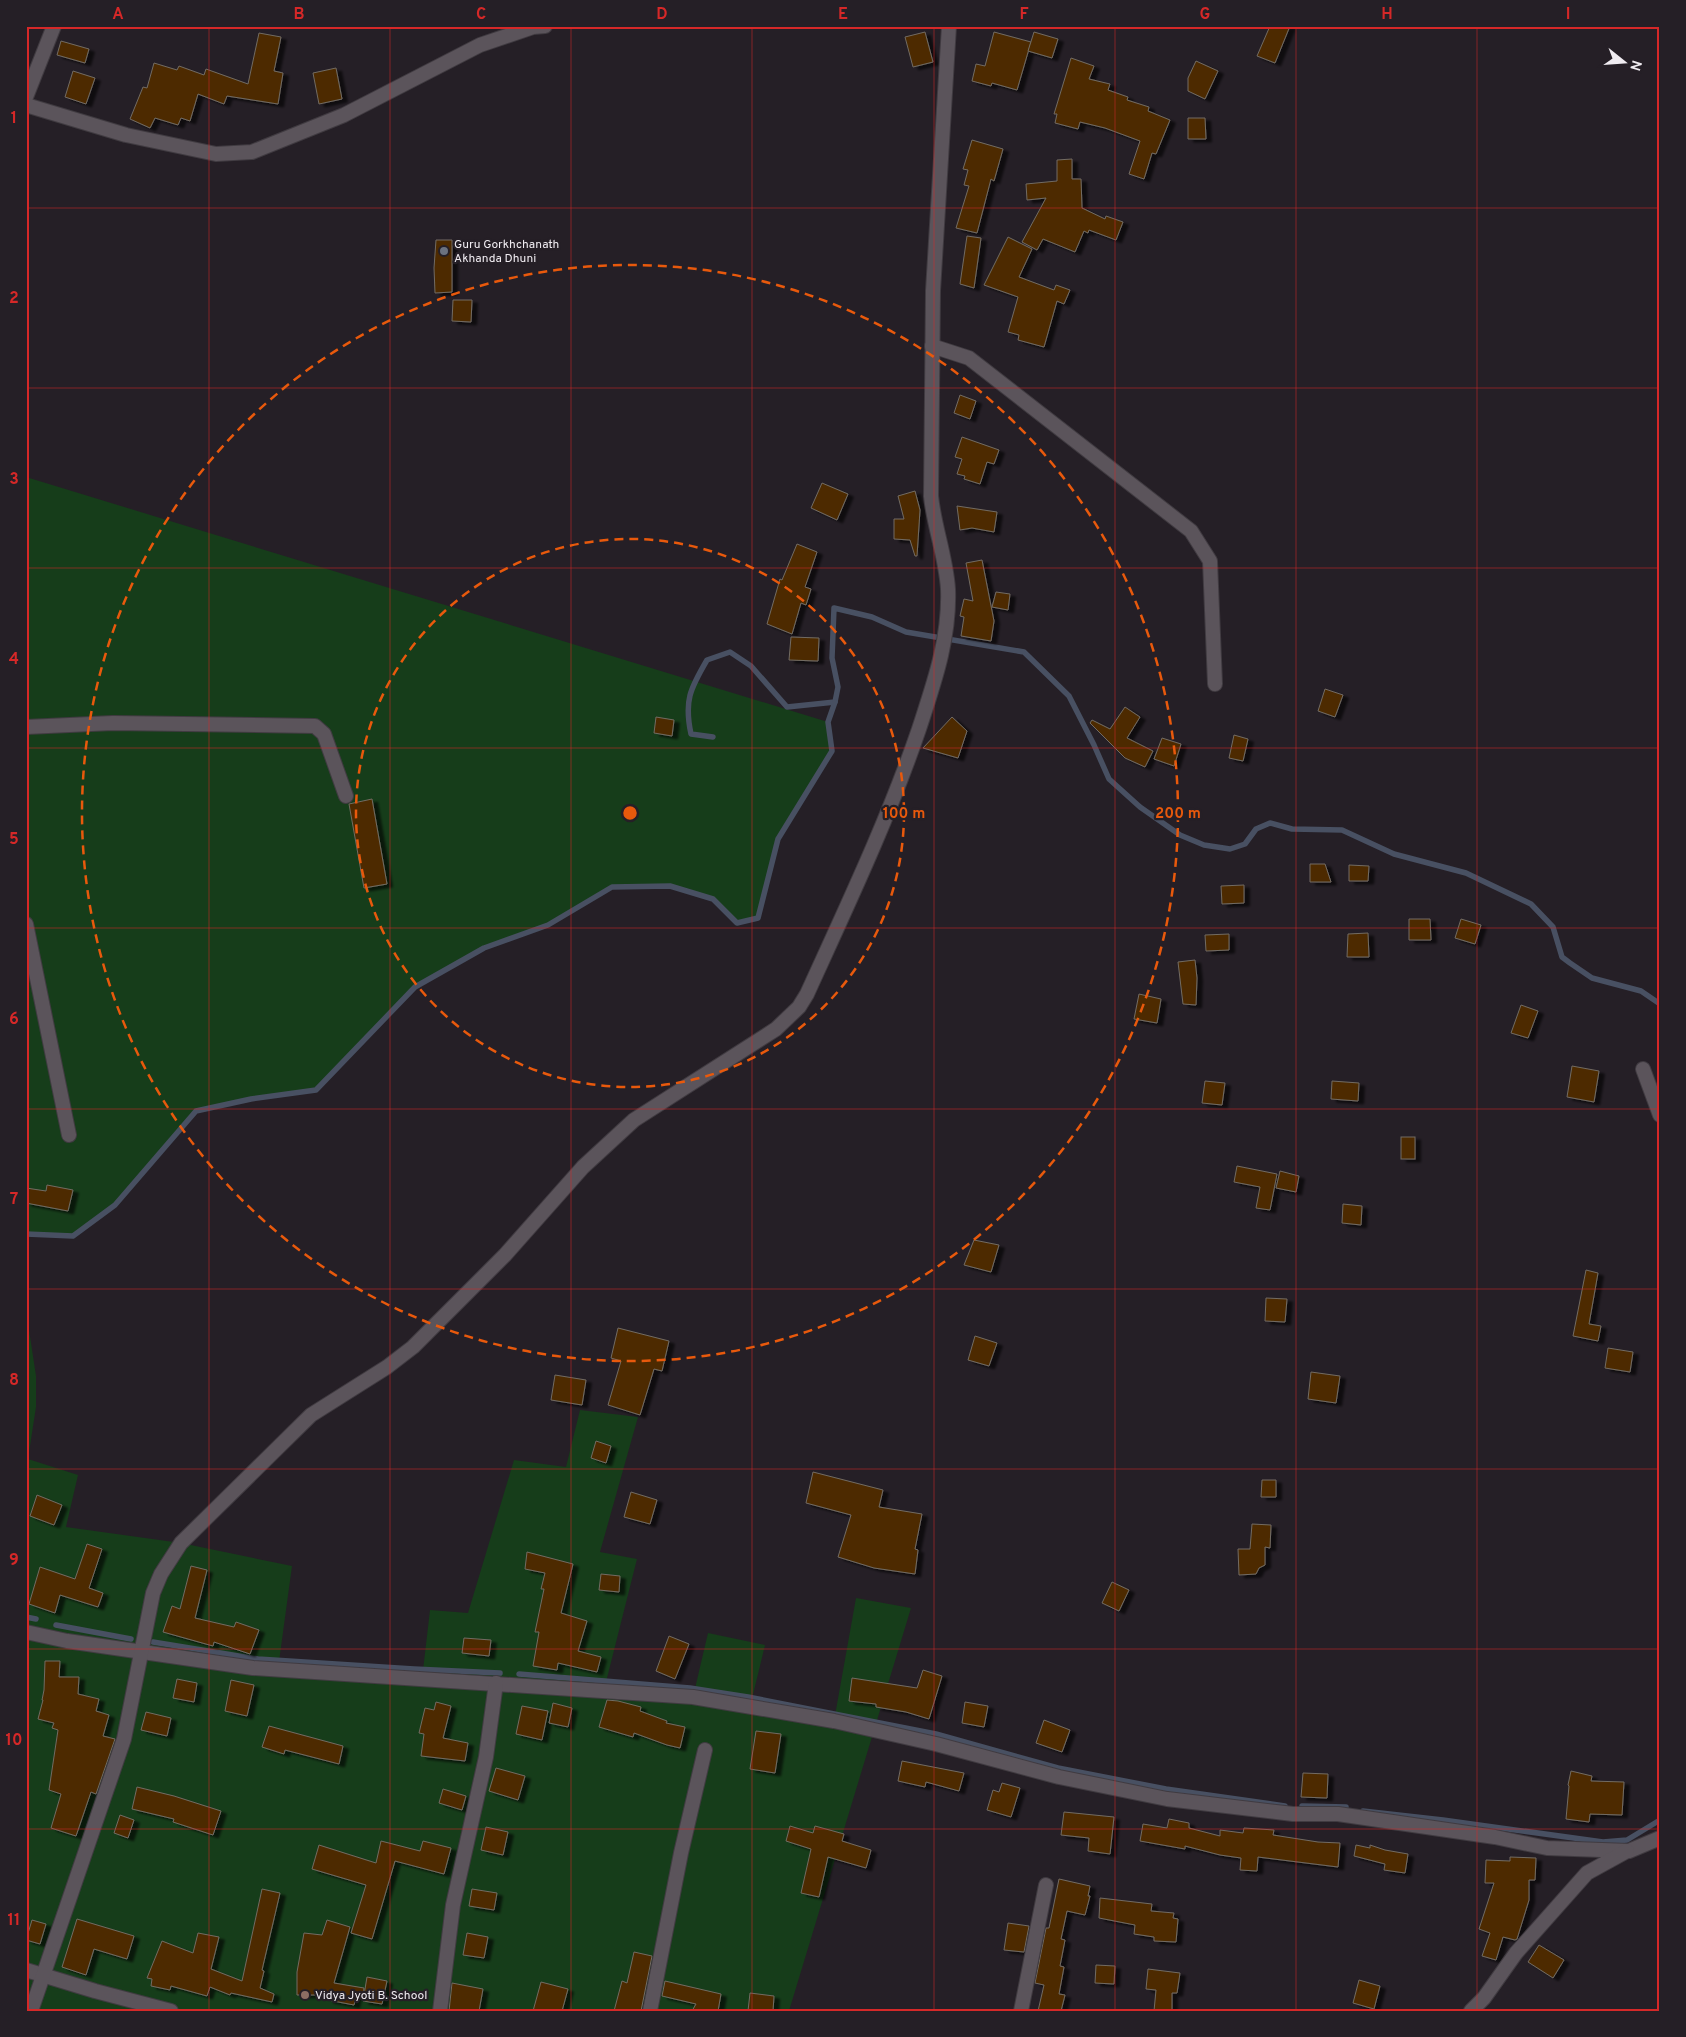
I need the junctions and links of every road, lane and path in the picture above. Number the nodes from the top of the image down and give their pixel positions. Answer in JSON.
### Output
{"nodes":[{"id":1,"x":54,"y":26,"type":"edge"},
{"id":2,"x":545,"y":26,"type":"edge"},
{"id":3,"x":949,"y":26,"type":"edge"},
{"id":4,"x":26,"y":96,"type":"edge"},
{"id":5,"x":26,"y":105,"type":"edge"},
{"id":6,"x":932,"y":346,"type":"junction"},
{"id":7,"x":1216,"y":684,"type":"dead end"},
{"id":8,"x":26,"y":727,"type":"edge"},
{"id":9,"x":346,"y":796,"type":"dead end"},
{"id":10,"x":26,"y":924,"type":"edge"},
{"id":11,"x":1643,"y":1069,"type":"dead end"},
{"id":12,"x":1660,"y":1115,"type":"edge"},
{"id":13,"x":68,"y":1135,"type":"dead end"},
{"id":14,"x":26,"y":1632,"type":"edge"},
{"id":15,"x":142,"y":1652,"type":"junction"},
{"id":16,"x":496,"y":1683,"type":"junction"},
{"id":17,"x":705,"y":1750,"type":"dead end"},
{"id":18,"x":1660,"y":1838,"type":"edge"},
{"id":19,"x":1629,"y":1851,"type":"junction"},
{"id":20,"x":1046,"y":1885,"type":"dead end"},
{"id":21,"x":26,"y":1970,"type":"edge"},
{"id":22,"x":42,"y":1976,"type":"junction"},
{"id":23,"x":31,"y":2011,"type":"edge"},
{"id":24,"x":170,"y":2011,"type":"edge"},
{"id":25,"x":440,"y":2011,"type":"edge"},
{"id":26,"x":650,"y":2011,"type":"edge"},
{"id":27,"x":1021,"y":2011,"type":"edge"},
{"id":28,"x":1470,"y":2011,"type":"edge"}],
"edges":[{"from":1,"to":4,"type":"street"},
{"from":2,"to":5,"type":"street"},
{"from":3,"to":6,"type":"street"},
{"from":6,"to":7,"type":"street"},
{"from":6,"to":15,"type":"street"},
{"from":8,"to":9,"type":"street"},
{"from":10,"to":13,"type":"street"},
{"from":11,"to":12,"type":"street"},
{"from":14,"to":15,"type":"street"},
{"from":15,"to":16,"type":"street"},
{"from":15,"to":22,"type":"street"},
{"from":16,"to":19,"type":"street"},
{"from":16,"to":25,"type":"street"},
{"from":17,"to":26,"type":"street"},
{"from":18,"to":19,"type":"street"},
{"from":19,"to":28,"type":"street"},
{"from":20,"to":27,"type":"street"},
{"from":21,"to":22,"type":"street"},
{"from":22,"to":23,"type":"street"},
{"from":22,"to":24,"type":"street"}]}
